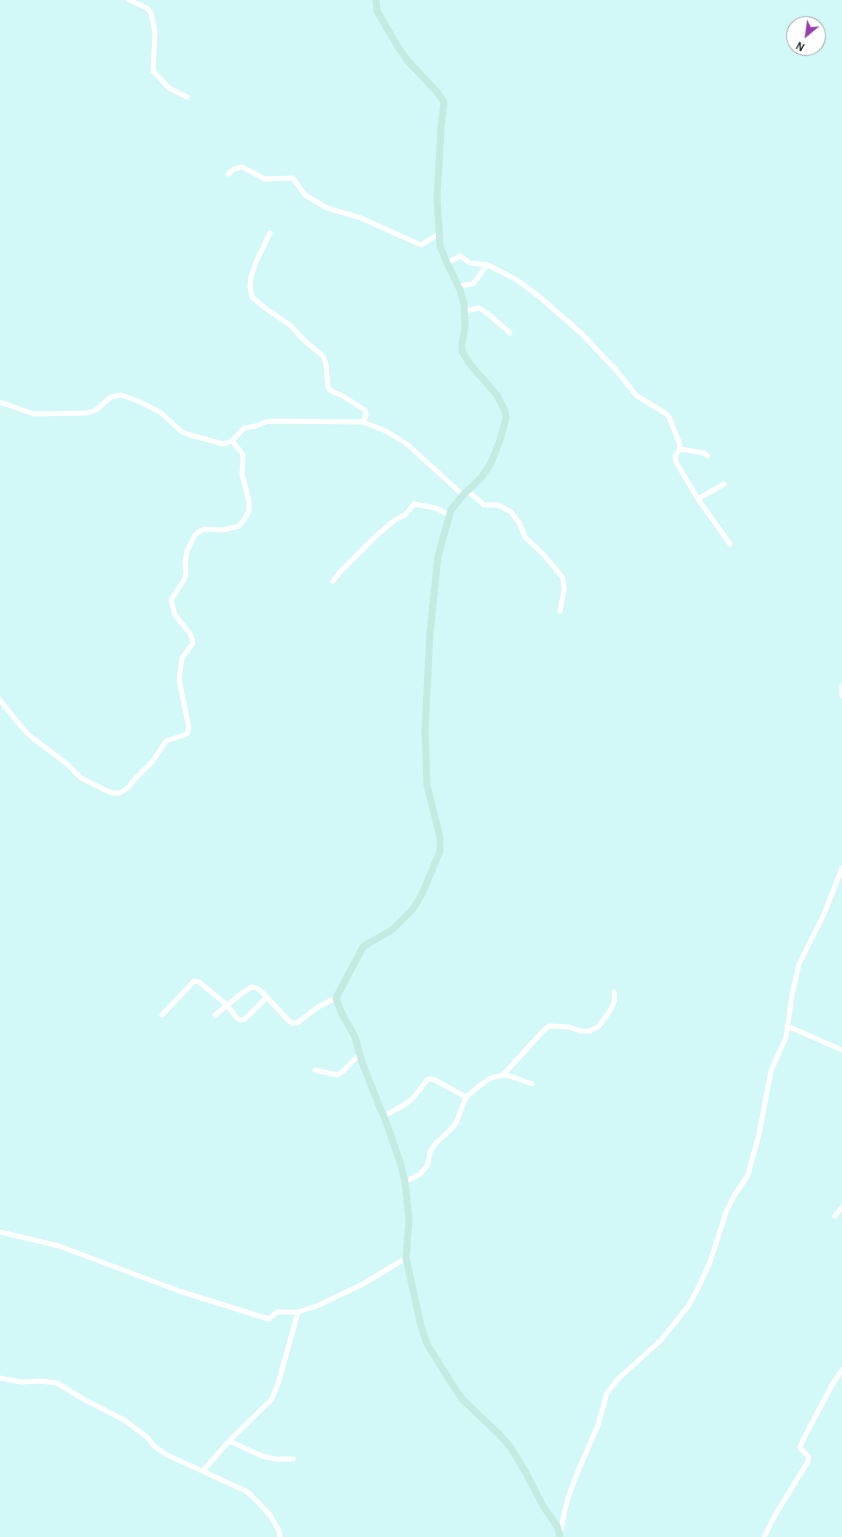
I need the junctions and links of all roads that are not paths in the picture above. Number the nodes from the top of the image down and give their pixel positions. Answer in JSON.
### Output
{"nodes":[{"id":1,"x":129,"y":0,"type":"edge"},
{"id":2,"x":376,"y":0,"type":"edge"},
{"id":3,"x":187,"y":97,"type":"dead end"},
{"id":4,"x":228,"y":174,"type":"dead end"},
{"id":5,"x":270,"y":234,"type":"dead end"},
{"id":6,"x":439,"y":234,"type":"junction"},
{"id":7,"x":447,"y":263,"type":"junction"},
{"id":8,"x":487,"y":265,"type":"junction"},
{"id":9,"x":458,"y":286,"type":"junction"},
{"id":10,"x":465,"y":310,"type":"junction"},
{"id":11,"x":510,"y":334,"type":"dead end"},
{"id":12,"x":0,"y":402,"type":"edge"},
{"id":13,"x":363,"y":422,"type":"junction"},
{"id":14,"x":232,"y":441,"type":"junction"},
{"id":15,"x":680,"y":449,"type":"junction"},
{"id":16,"x":708,"y":456,"type":"dead end"},
{"id":17,"x":724,"y":484,"type":"dead end"},
{"id":18,"x":466,"y":493,"type":"junction"},
{"id":19,"x":698,"y":499,"type":"junction"},
{"id":20,"x":449,"y":515,"type":"junction"},
{"id":21,"x":730,"y":544,"type":"dead end"},
{"id":22,"x":333,"y":581,"type":"dead end"},
{"id":23,"x":560,"y":611,"type":"dead end"},
{"id":24,"x":842,"y":686,"type":"edge"},
{"id":25,"x":842,"y":696,"type":"edge"},
{"id":26,"x":0,"y":700,"type":"edge"},
{"id":27,"x":842,"y":868,"type":"edge"},
{"id":28,"x":614,"y":992,"type":"dead end"},
{"id":29,"x":267,"y":997,"type":"junction"},
{"id":30,"x":336,"y":998,"type":"junction"},
{"id":31,"x":227,"y":1005,"type":"junction"},
{"id":32,"x":162,"y":1015,"type":"dead end"},
{"id":33,"x":215,"y":1015,"type":"dead end"},
{"id":34,"x":787,"y":1026,"type":"junction"},
{"id":35,"x":842,"y":1050,"type":"edge"},
{"id":36,"x":360,"y":1054,"type":"junction"},
{"id":37,"x":315,"y":1070,"type":"dead end"},
{"id":38,"x":503,"y":1075,"type":"junction"},
{"id":39,"x":532,"y":1084,"type":"dead end"},
{"id":40,"x":466,"y":1097,"type":"junction"},
{"id":41,"x":384,"y":1116,"type":"junction"},
{"id":42,"x":405,"y":1182,"type":"junction"},
{"id":43,"x":842,"y":1207,"type":"edge"},
{"id":44,"x":835,"y":1216,"type":"dead end"},
{"id":45,"x":0,"y":1232,"type":"edge"},
{"id":46,"x":406,"y":1258,"type":"junction"},
{"id":47,"x":298,"y":1312,"type":"junction"},
{"id":48,"x":842,"y":1370,"type":"edge"},
{"id":49,"x":0,"y":1378,"type":"edge"},
{"id":50,"x":229,"y":1441,"type":"junction"},
{"id":51,"x":293,"y":1460,"type":"dead end"},
{"id":52,"x":203,"y":1471,"type":"junction"},
{"id":53,"x":560,"y":1536,"type":"edge"},
{"id":54,"x":280,"y":1537,"type":"edge"},
{"id":55,"x":764,"y":1537,"type":"edge"}],
"edges":[{"from":1,"to":3,"type":"street"},
{"from":2,"to":6,"type":"street"},
{"from":4,"to":6,"type":"street"},
{"from":5,"to":13,"type":"street"},
{"from":6,"to":7,"type":"street"},
{"from":7,"to":8,"type":"street"},
{"from":7,"to":9,"type":"street"},
{"from":8,"to":9,"type":"street"},
{"from":8,"to":15,"type":"street"},
{"from":9,"to":10,"type":"street"},
{"from":10,"to":11,"type":"street"},
{"from":10,"to":18,"type":"street"},
{"from":12,"to":14,"type":"street"},
{"from":13,"to":14,"type":"street"},
{"from":13,"to":18,"type":"street"},
{"from":14,"to":26,"type":"street"},
{"from":15,"to":16,"type":"street"},
{"from":15,"to":19,"type":"street"},
{"from":17,"to":19,"type":"street"},
{"from":18,"to":20,"type":"street"},
{"from":18,"to":23,"type":"street"},
{"from":19,"to":21,"type":"street"},
{"from":20,"to":22,"type":"street"},
{"from":20,"to":30,"type":"street"},
{"from":24,"to":25,"type":"street"},
{"from":27,"to":34,"type":"street"},
{"from":28,"to":38,"type":"street"},
{"from":29,"to":30,"type":"street"},
{"from":29,"to":31,"type":"street"},
{"from":29,"to":31,"type":"street"},
{"from":30,"to":36,"type":"street"},
{"from":31,"to":32,"type":"street"},
{"from":31,"to":33,"type":"street"},
{"from":34,"to":35,"type":"street"},
{"from":34,"to":53,"type":"street"},
{"from":36,"to":37,"type":"street"},
{"from":36,"to":41,"type":"street"},
{"from":38,"to":39,"type":"street"},
{"from":38,"to":40,"type":"street"},
{"from":40,"to":41,"type":"street"},
{"from":40,"to":42,"type":"street"},
{"from":41,"to":42,"type":"street"},
{"from":42,"to":46,"type":"street"},
{"from":43,"to":44,"type":"street"},
{"from":45,"to":47,"type":"street"},
{"from":46,"to":47,"type":"street"},
{"from":46,"to":53,"type":"street"},
{"from":47,"to":50,"type":"street"},
{"from":48,"to":55,"type":"street"},
{"from":49,"to":52,"type":"street"},
{"from":50,"to":51,"type":"street"},
{"from":50,"to":52,"type":"street"},
{"from":52,"to":54,"type":"street"}]}
